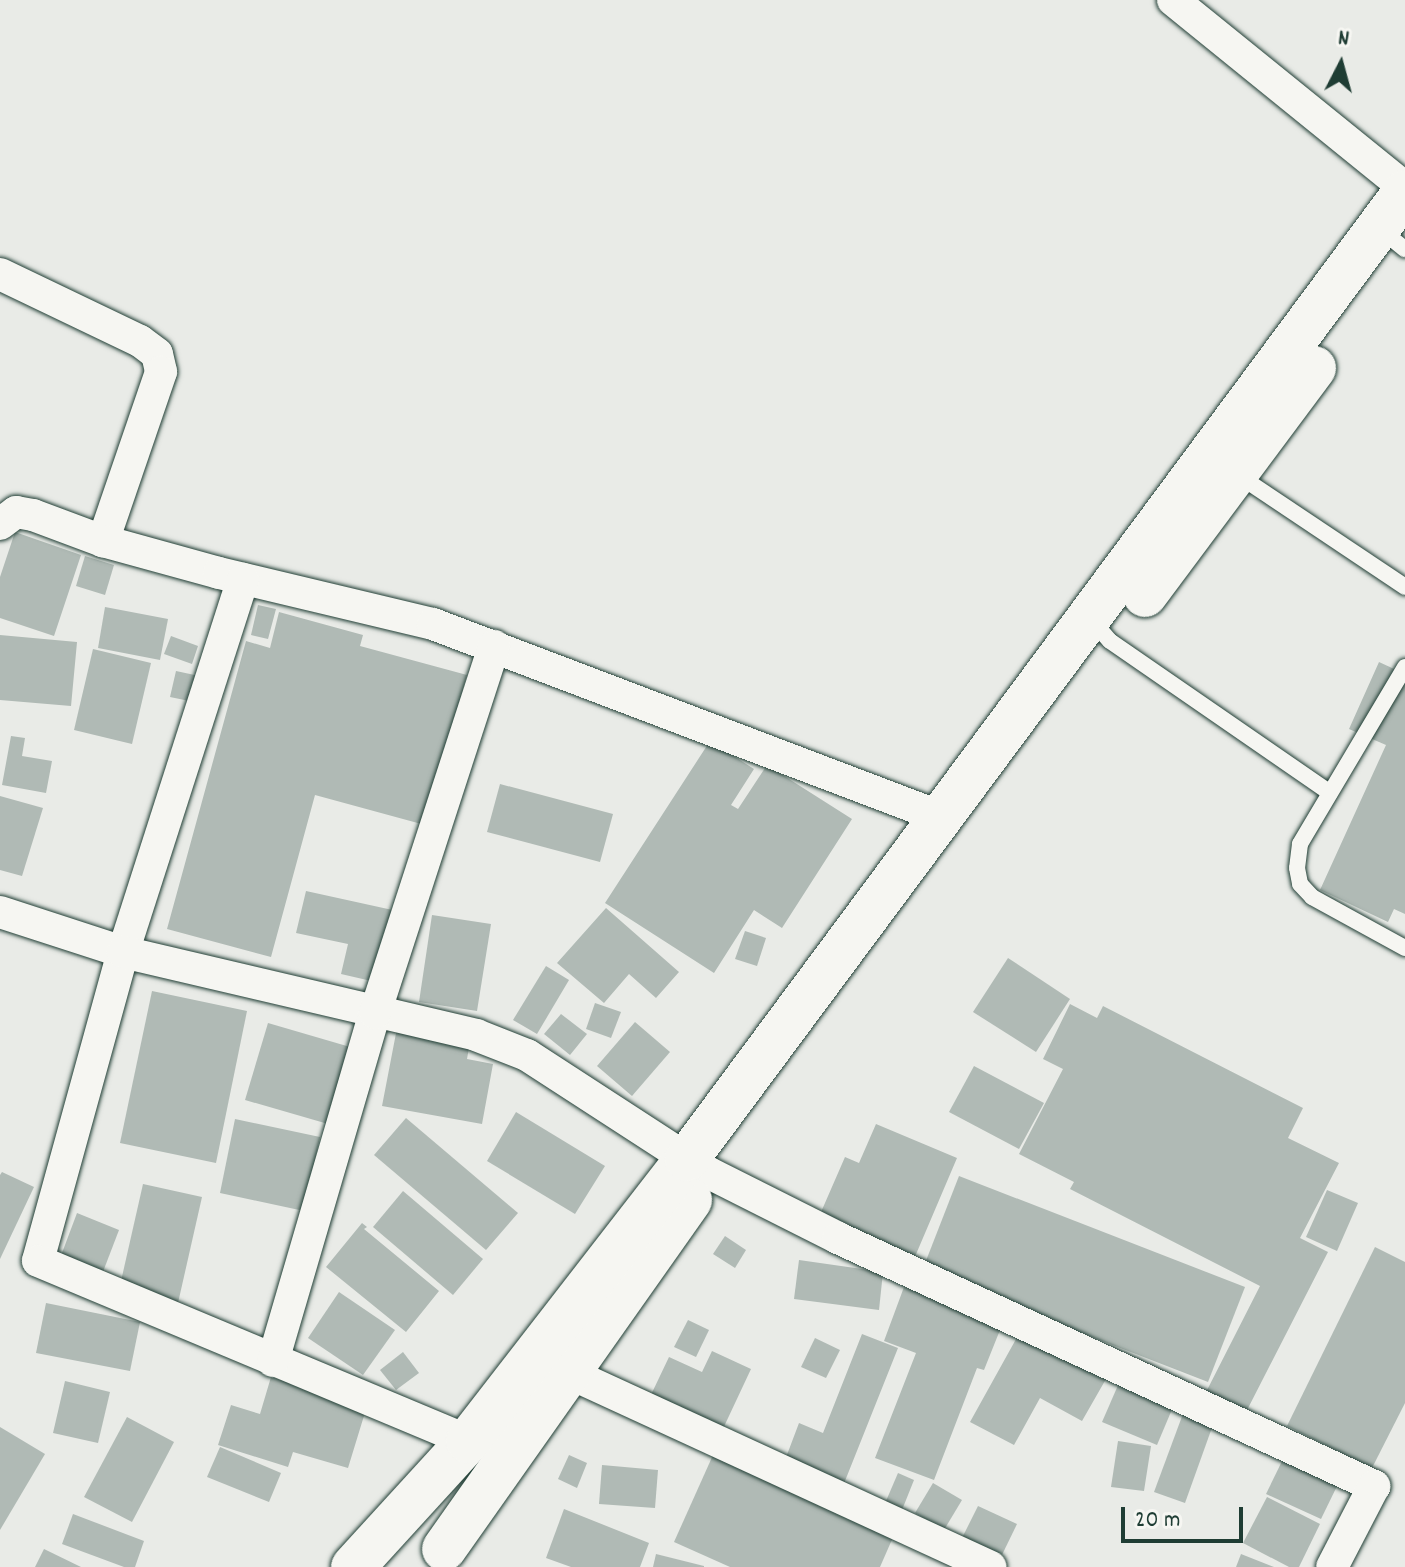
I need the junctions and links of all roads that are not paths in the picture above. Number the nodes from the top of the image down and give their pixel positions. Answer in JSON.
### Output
{"nodes":[{"id":1,"x":1173,"y":0,"type":"edge"},
{"id":2,"x":1405,"y":190,"type":"edge"},
{"id":3,"x":1398,"y":242,"type":"edge"},
{"id":4,"x":0,"y":274,"type":"edge"},
{"id":5,"x":1223,"y":465,"type":"junction"},
{"id":6,"x":0,"y":524,"type":"edge"},
{"id":7,"x":103,"y":541,"type":"junction"},
{"id":8,"x":243,"y":579,"type":"junction"},
{"id":9,"x":1405,"y":587,"type":"edge"},
{"id":10,"x":1100,"y":629,"type":"junction"},
{"id":11,"x":494,"y":646,"type":"junction"},
{"id":12,"x":1405,"y":667,"type":"edge"},
{"id":13,"x":1330,"y":793,"type":"junction"},
{"id":14,"x":941,"y":817,"type":"junction"},
{"id":15,"x":0,"y":912,"type":"edge"},
{"id":16,"x":1405,"y":948,"type":"edge"},
{"id":17,"x":123,"y":952,"type":"junction"},
{"id":18,"x":375,"y":1013,"type":"junction"},
{"id":19,"x":698,"y":1166,"type":"junction"},
{"id":20,"x":273,"y":1361,"type":"junction"},
{"id":21,"x":569,"y":1373,"type":"junction"},
{"id":22,"x":468,"y":1441,"type":"junction"},
{"id":23,"x":412,"y":1504,"type":"junction"},
{"id":24,"x":437,"y":1558,"type":"edge"},
{"id":25,"x":353,"y":1567,"type":"edge"},
{"id":26,"x":991,"y":1567,"type":"edge"},
{"id":27,"x":1332,"y":1567,"type":"edge"}],
"edges":[{"from":1,"to":2,"type":"street"},
{"from":2,"to":3,"type":"main road"},
{"from":3,"to":5,"type":"main road"},
{"from":4,"to":7,"type":"street"},
{"from":5,"to":9,"type":"lane"},
{"from":5,"to":10,"type":"main road"},
{"from":6,"to":7,"type":"street"},
{"from":7,"to":8,"type":"street"},
{"from":8,"to":11,"type":"street"},
{"from":8,"to":17,"type":"street"},
{"from":10,"to":13,"type":"lane"},
{"from":10,"to":14,"type":"main road"},
{"from":10,"to":19,"type":"main road"},
{"from":11,"to":14,"type":"street"},
{"from":11,"to":18,"type":"street"},
{"from":12,"to":13,"type":"lane"},
{"from":13,"to":16,"type":"lane"},
{"from":14,"to":19,"type":"main road"},
{"from":15,"to":17,"type":"street"},
{"from":17,"to":18,"type":"street"},
{"from":17,"to":20,"type":"street"},
{"from":18,"to":19,"type":"street"},
{"from":18,"to":20,"type":"street"},
{"from":19,"to":21,"type":"main road"},
{"from":19,"to":22,"type":"main road"},
{"from":19,"to":27,"type":"street"},
{"from":20,"to":22,"type":"street"},
{"from":21,"to":24,"type":"main road"},
{"from":21,"to":26,"type":"street"},
{"from":22,"to":23,"type":"main road"},
{"from":23,"to":24,"type":"main road"},
{"from":23,"to":25,"type":"main road"}]}
